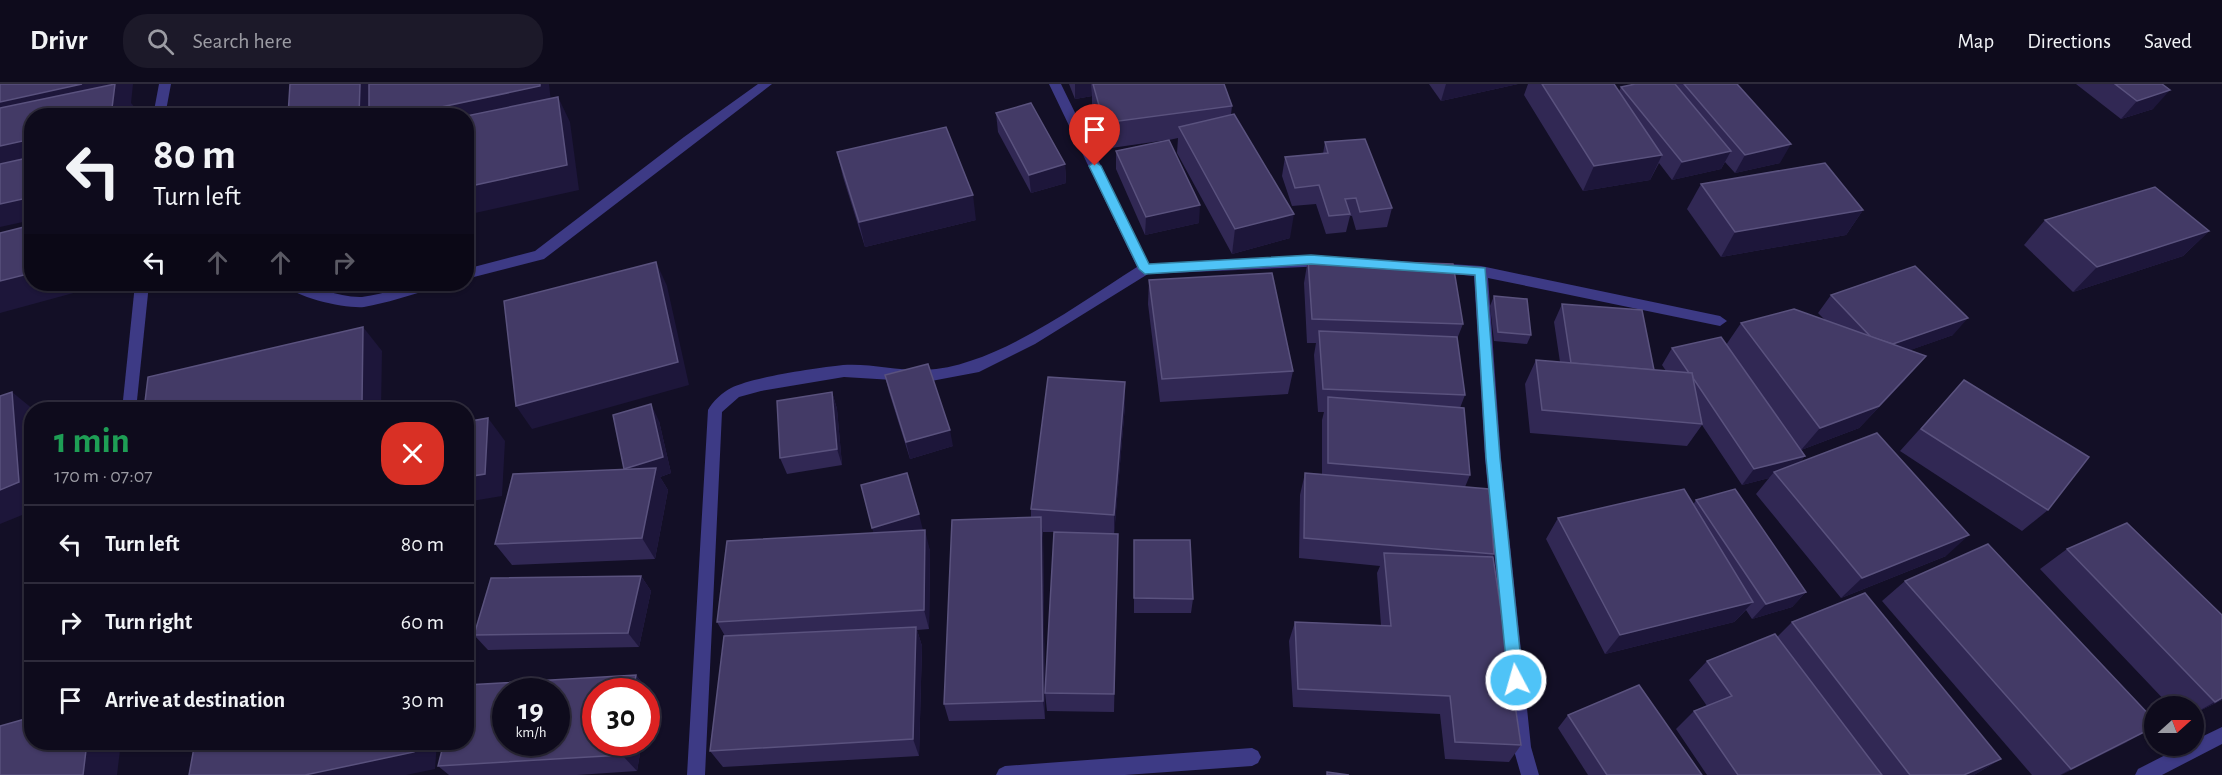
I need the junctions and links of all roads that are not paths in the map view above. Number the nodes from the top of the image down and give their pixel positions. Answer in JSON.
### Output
{"nodes":[{"id":1,"x":165,"y":84,"type":"edge"},
{"id":2,"x":766,"y":84,"type":"edge"},
{"id":3,"x":1055,"y":84,"type":"edge"},
{"id":4,"x":160,"y":108,"type":"edge"},
{"id":5,"x":1345,"y":262,"type":"edge"},
{"id":6,"x":1424,"y":267,"type":"edge"},
{"id":7,"x":1145,"y":269,"type":"junction"},
{"id":8,"x":1481,"y":271,"type":"junction"},
{"id":9,"x":474,"y":272,"type":"edge"},
{"id":10,"x":141,"y":291,"type":"edge"},
{"id":11,"x":303,"y":291,"type":"edge"},
{"id":12,"x":404,"y":291,"type":"edge"},
{"id":13,"x":1720,"y":321,"type":"dead end"},
{"id":14,"x":130,"y":402,"type":"edge"},
{"id":15,"x":2222,"y":735,"type":"edge"},
{"id":16,"x":1252,"y":757,"type":"dead end"},
{"id":17,"x":696,"y":775,"type":"edge"},
{"id":18,"x":1005,"y":775,"type":"edge"},
{"id":19,"x":1530,"y":775,"type":"edge"},
{"id":20,"x":2144,"y":775,"type":"edge"}],
"edges":[{"from":1,"to":4,"type":"street"},
{"from":2,"to":9,"type":"street"},
{"from":3,"to":7,"type":"street"},
{"from":5,"to":7,"type":"street"},
{"from":6,"to":8,"type":"street"},
{"from":7,"to":17,"type":"street"},
{"from":8,"to":13,"type":"street"},
{"from":8,"to":19,"type":"street"},
{"from":10,"to":14,"type":"street"},
{"from":11,"to":12,"type":"street"},
{"from":15,"to":20,"type":"street"},
{"from":16,"to":18,"type":"street"}]}
